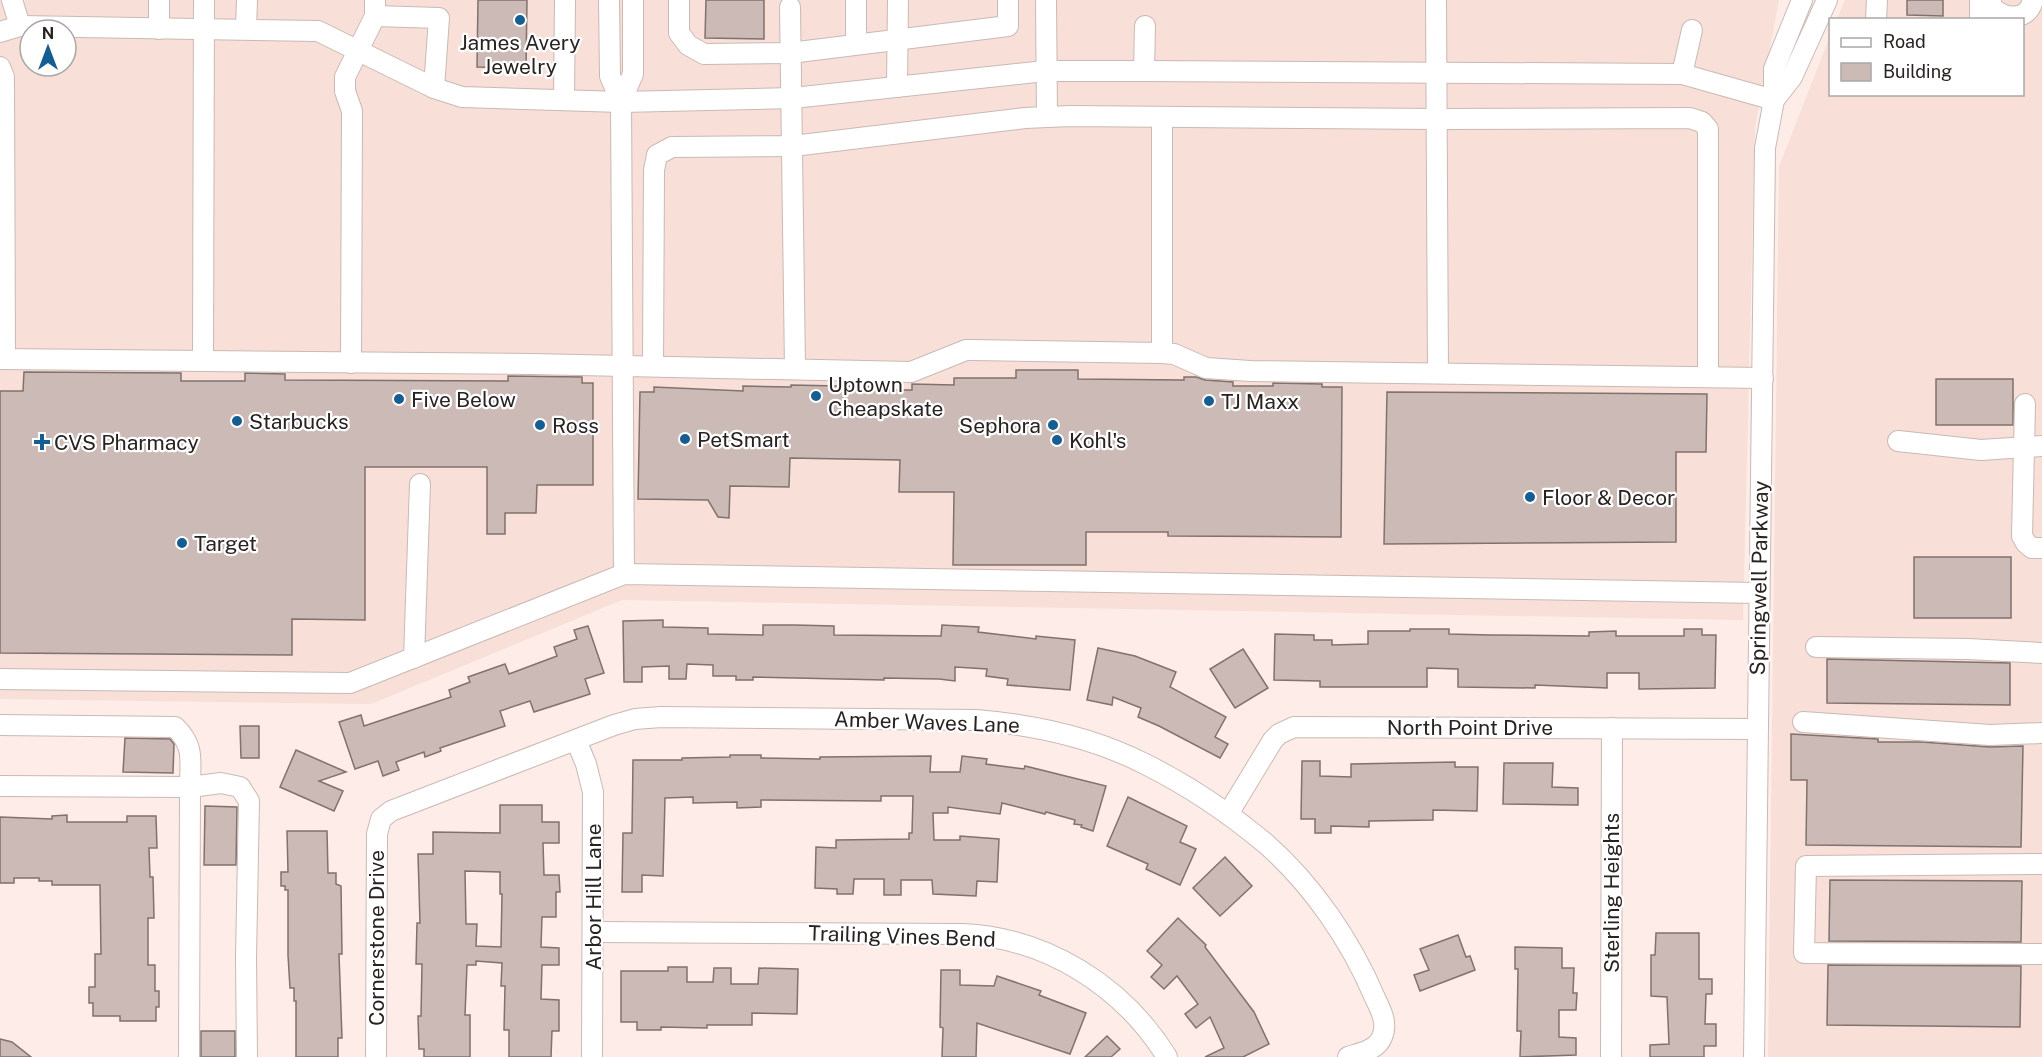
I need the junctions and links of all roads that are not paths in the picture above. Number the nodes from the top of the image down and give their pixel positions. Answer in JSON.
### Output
{"nodes":[{"id":1,"x":12,"y":0,"type":"edge"},
{"id":2,"x":159,"y":0,"type":"edge"},
{"id":3,"x":204,"y":0,"type":"edge"},
{"id":4,"x":247,"y":0,"type":"edge"},
{"id":5,"x":565,"y":0,"type":"edge"},
{"id":6,"x":609,"y":0,"type":"edge"},
{"id":7,"x":633,"y":0,"type":"edge"},
{"id":8,"x":679,"y":0,"type":"edge"},
{"id":9,"x":856,"y":0,"type":"edge"},
{"id":10,"x":898,"y":0,"type":"edge"},
{"id":11,"x":1008,"y":0,"type":"edge"},
{"id":12,"x":1046,"y":0,"type":"edge"},
{"id":13,"x":1437,"y":0,"type":"edge"},
{"id":14,"x":1802,"y":0,"type":"edge"},
{"id":15,"x":1827,"y":0,"type":"edge"},
{"id":16,"x":1877,"y":0,"type":"edge"},
{"id":17,"x":1980,"y":0,"type":"edge"},
{"id":18,"x":1990,"y":0,"type":"edge"},
{"id":19,"x":2033,"y":0,"type":"edge"},
{"id":20,"x":790,"y":7,"type":"dead end"},
{"id":21,"x":375,"y":8,"type":"edge"},
{"id":22,"x":1876,"y":18,"type":"edge"},
{"id":23,"x":1980,"y":18,"type":"edge"},
{"id":24,"x":18,"y":20,"type":"edge"},
{"id":25,"x":1145,"y":26,"type":"dead end"},
{"id":26,"x":18,"y":27,"type":"edge"},
{"id":27,"x":78,"y":27,"type":"edge"},
{"id":28,"x":204,"y":28,"type":"junction"},
{"id":29,"x":159,"y":29,"type":"junction"},
{"id":30,"x":246,"y":29,"type":"junction"},
{"id":31,"x":1692,"y":30,"type":"dead end"},
{"id":32,"x":0,"y":32,"type":"edge"},
{"id":33,"x":897,"y":39,"type":"junction"},
{"id":34,"x":856,"y":44,"type":"junction"},
{"id":35,"x":357,"y":50,"type":"junction"},
{"id":36,"x":790,"y":52,"type":"junction"},
{"id":37,"x":0,"y":67,"type":"edge"},
{"id":38,"x":1045,"y":71,"type":"junction"},
{"id":39,"x":1144,"y":71,"type":"junction"},
{"id":40,"x":1438,"y":73,"type":"junction"},
{"id":41,"x":1682,"y":74,"type":"junction"},
{"id":42,"x":897,"y":87,"type":"junction"},
{"id":43,"x":434,"y":88,"type":"junction"},
{"id":44,"x":793,"y":99,"type":"junction"},
{"id":45,"x":564,"y":100,"type":"junction"},
{"id":46,"x":1774,"y":100,"type":"junction"},
{"id":47,"x":621,"y":102,"type":"junction"},
{"id":48,"x":1047,"y":117,"type":"junction"},
{"id":49,"x":1162,"y":117,"type":"junction"},
{"id":50,"x":1438,"y":119,"type":"junction"},
{"id":51,"x":793,"y":146,"type":"junction"},
{"id":52,"x":1162,"y":353,"type":"junction"},
{"id":53,"x":3,"y":359,"type":"edge"},
{"id":54,"x":203,"y":361,"type":"junction"},
{"id":55,"x":351,"y":363,"type":"junction"},
{"id":56,"x":623,"y":365,"type":"junction"},
{"id":57,"x":653,"y":366,"type":"junction"},
{"id":58,"x":795,"y":369,"type":"junction"},
{"id":59,"x":1438,"y":373,"type":"junction"},
{"id":60,"x":1708,"y":377,"type":"junction"},
{"id":61,"x":1763,"y":378,"type":"junction"},
{"id":62,"x":2025,"y":404,"type":"dead end"},
{"id":63,"x":1898,"y":441,"type":"dead end"},
{"id":64,"x":2033,"y":447,"type":"edge"},
{"id":65,"x":2033,"y":479,"type":"edge"},
{"id":66,"x":420,"y":484,"type":"dead end"},
{"id":67,"x":2042,"y":548,"type":"edge"},
{"id":68,"x":624,"y":574,"type":"junction"},
{"id":69,"x":1759,"y":593,"type":"junction"},
{"id":70,"x":1816,"y":647,"type":"dead end"},
{"id":71,"x":2042,"y":653,"type":"edge"},
{"id":72,"x":414,"y":658,"type":"junction"},
{"id":73,"x":0,"y":679,"type":"edge"},
{"id":74,"x":1803,"y":722,"type":"dead end"},
{"id":75,"x":0,"y":724,"type":"edge"},
{"id":76,"x":1612,"y":728,"type":"junction"},
{"id":77,"x":1757,"y":729,"type":"junction"},
{"id":78,"x":2042,"y":733,"type":"edge"},
{"id":79,"x":576,"y":740,"type":"junction"},
{"id":80,"x":0,"y":786,"type":"edge"},
{"id":81,"x":190,"y":787,"type":"junction"},
{"id":82,"x":1228,"y":814,"type":"junction"},
{"id":83,"x":381,"y":819,"type":"joint"},
{"id":84,"x":2042,"y":864,"type":"edge"},
{"id":85,"x":593,"y":932,"type":"junction"},
{"id":86,"x":2042,"y":954,"type":"edge"},
{"id":87,"x":189,"y":1057,"type":"edge"},
{"id":88,"x":247,"y":1057,"type":"edge"},
{"id":89,"x":376,"y":1057,"type":"edge"},
{"id":90,"x":592,"y":1057,"type":"edge"},
{"id":91,"x":1167,"y":1057,"type":"edge"},
{"id":92,"x":1348,"y":1057,"type":"edge"},
{"id":93,"x":1611,"y":1057,"type":"edge"},
{"id":94,"x":1754,"y":1057,"type":"edge"}],
"edges":[{"from":1,"to":24,"type":"street"},
{"from":2,"to":29,"type":"street"},
{"from":3,"to":28,"type":"street"},
{"from":4,"to":30,"type":"street"},
{"from":5,"to":45,"type":"street"},
{"from":6,"to":47,"type":"street"},
{"from":7,"to":47,"type":"street"},
{"from":8,"to":36,"type":"street"},
{"from":9,"to":34,"type":"street"},
{"from":10,"to":33,"type":"street"},
{"from":11,"to":33,"type":"street"},
{"from":12,"to":38,"type":"street"},
{"from":13,"to":40,"type":"street"},
{"from":14,"to":46,"type":"street","name":"Springwell Parkway"},
{"from":15,"to":46,"type":"street","name":"Springwell Parkway"},
{"from":16,"to":22,"type":"street"},
{"from":17,"to":23,"type":"street"},
{"from":18,"to":19,"type":"street"},
{"from":20,"to":36,"type":"street"},
{"from":21,"to":35,"type":"street"},
{"from":21,"to":43,"type":"street"},
{"from":25,"to":39,"type":"street"},
{"from":26,"to":32,"type":"street"},
{"from":27,"to":29,"type":"street"},
{"from":28,"to":29,"type":"street"},
{"from":28,"to":30,"type":"street"},
{"from":28,"to":54,"type":"street"},
{"from":30,"to":35,"type":"street"},
{"from":31,"to":41,"type":"street"},
{"from":33,"to":34,"type":"street"},
{"from":33,"to":42,"type":"street"},
{"from":34,"to":36,"type":"street"},
{"from":35,"to":43,"type":"street"},
{"from":35,"to":55,"type":"street"},
{"from":36,"to":44,"type":"street"},
{"from":37,"to":53,"type":"street"},
{"from":38,"to":39,"type":"street"},
{"from":38,"to":42,"type":"street"},
{"from":38,"to":48,"type":"street"},
{"from":39,"to":40,"type":"street"},
{"from":40,"to":41,"type":"street"},
{"from":40,"to":50,"type":"street"},
{"from":41,"to":46,"type":"street"},
{"from":42,"to":44,"type":"street"},
{"from":43,"to":45,"type":"street"},
{"from":44,"to":47,"type":"street"},
{"from":44,"to":51,"type":"street"},
{"from":45,"to":47,"type":"street"},
{"from":46,"to":61,"type":"street","name":"Springwell Parkway"},
{"from":47,"to":56,"type":"street"},
{"from":48,"to":49,"type":"street"},
{"from":48,"to":51,"type":"street"},
{"from":49,"to":50,"type":"street"},
{"from":49,"to":52,"type":"street"},
{"from":50,"to":59,"type":"street"},
{"from":50,"to":60,"type":"street"},
{"from":51,"to":57,"type":"street"},
{"from":51,"to":58,"type":"street"},
{"from":52,"to":58,"type":"street"},
{"from":52,"to":59,"type":"street"},
{"from":53,"to":54,"type":"street"},
{"from":54,"to":55,"type":"street"},
{"from":55,"to":56,"type":"street"},
{"from":56,"to":57,"type":"street"},
{"from":56,"to":68,"type":"street"},
{"from":57,"to":58,"type":"street"},
{"from":59,"to":60,"type":"street"},
{"from":60,"to":61,"type":"street"},
{"from":61,"to":69,"type":"street","name":"Springwell Parkway"},
{"from":62,"to":64,"type":"street"},
{"from":63,"to":64,"type":"street"},
{"from":64,"to":65,"type":"street"},
{"from":65,"to":67,"type":"street"},
{"from":66,"to":72,"type":"street"},
{"from":68,"to":69,"type":"street"},
{"from":68,"to":72,"type":"street"},
{"from":69,"to":77,"type":"street","name":"Springwell Parkway"},
{"from":70,"to":71,"type":"street"},
{"from":72,"to":73,"type":"street"},
{"from":74,"to":78,"type":"street"},
{"from":75,"to":81,"type":"street"},
{"from":76,"to":77,"type":"street","name":"North Point Drive"},
{"from":76,"to":82,"type":"street","name":"North Point Drive"},
{"from":76,"to":93,"type":"street","name":"Sterling Heights"},
{"from":77,"to":94,"type":"street","name":"Springwell Parkway"},
{"from":79,"to":82,"type":"street","name":"Amber Waves Lane"},
{"from":79,"to":83,"type":"street","name":"Amber Waves Lane"},
{"from":79,"to":85,"type":"street","name":"Arbor Hill Lane"},
{"from":80,"to":81,"type":"street"},
{"from":81,"to":87,"type":"street"},
{"from":81,"to":88,"type":"street"},
{"from":82,"to":92,"type":"street","name":"Amber Waves Lane"},
{"from":83,"to":89,"type":"street","name":"Cornerstone Drive"},
{"from":84,"to":86,"type":"street"},
{"from":85,"to":90,"type":"street","name":"Arbor Hill Lane"},
{"from":85,"to":91,"type":"street","name":"Trailing Vines Bend"}]}
